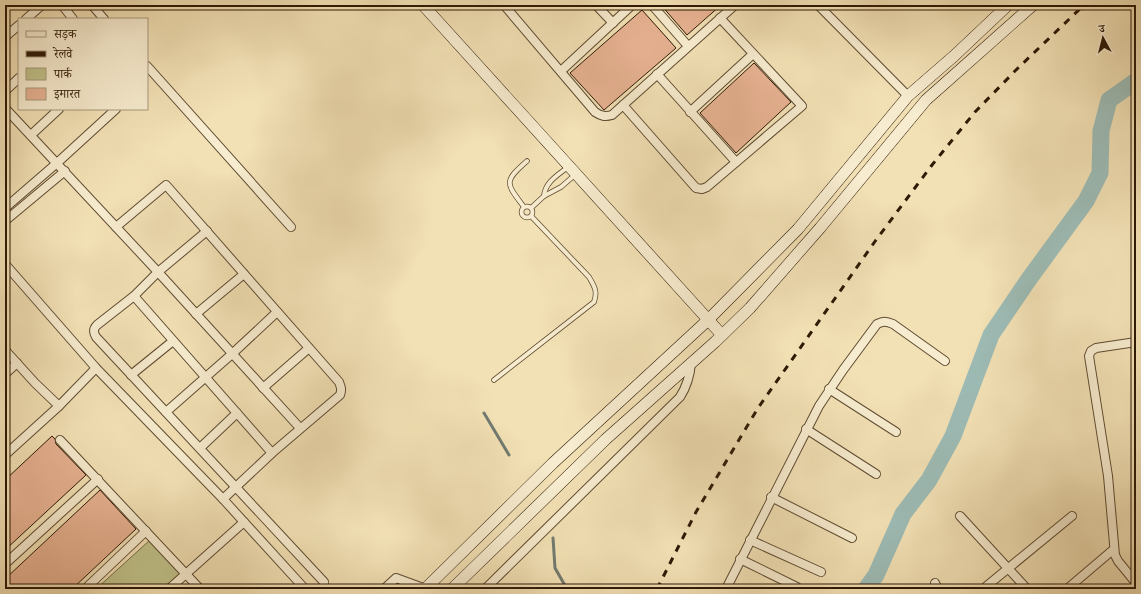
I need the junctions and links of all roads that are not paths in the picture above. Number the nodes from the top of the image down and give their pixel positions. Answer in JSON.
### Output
{"nodes":[{"id":1,"x":42,"y":5,"type":"edge"},
{"id":2,"x":62,"y":5,"type":"edge"},
{"id":3,"x":92,"y":5,"type":"edge"},
{"id":4,"x":422,"y":5,"type":"edge"},
{"id":5,"x":504,"y":5,"type":"edge"},
{"id":6,"x":596,"y":5,"type":"edge"},
{"id":7,"x":632,"y":5,"type":"edge"},
{"id":8,"x":652,"y":5,"type":"edge"},
{"id":9,"x":734,"y":5,"type":"edge"},
{"id":10,"x":818,"y":5,"type":"edge"},
{"id":11,"x":1008,"y":5,"type":"edge"},
{"id":12,"x":1033,"y":5,"type":"edge"},
{"id":13,"x":27,"y":18,"type":"edge"},
{"id":14,"x":72,"y":18,"type":"edge"},
{"id":15,"x":103,"y":18,"type":"edge"},
{"id":16,"x":720,"y":18,"type":"junction"},
{"id":17,"x":613,"y":23,"type":"junction"},
{"id":18,"x":18,"y":26,"type":"edge"},
{"id":19,"x":5,"y":37,"type":"edge"},
{"id":20,"x":688,"y":46,"type":"junction"},
{"id":21,"x":753,"y":54,"type":"junction"},
{"id":22,"x":148,"y":67,"type":"edge"},
{"id":23,"x":561,"y":71,"type":"junction"},
{"id":24,"x":657,"y":74,"type":"junction"},
{"id":25,"x":18,"y":79,"type":"edge"},
{"id":26,"x":5,"y":91,"type":"edge"},
{"id":27,"x":908,"y":96,"type":"junction"},
{"id":28,"x":623,"y":105,"type":"junction"},
{"id":29,"x":5,"y":108,"type":"edge"},
{"id":30,"x":58,"y":110,"type":"edge"},
{"id":31,"x":115,"y":110,"type":"edge"},
{"id":32,"x":690,"y":112,"type":"junction"},
{"id":33,"x":31,"y":135,"type":"junction"},
{"id":34,"x":527,"y":161,"type":"dead end"},
{"id":35,"x":736,"y":162,"type":"junction"},
{"id":36,"x":57,"y":164,"type":"junction"},
{"id":37,"x":573,"y":170,"type":"junction"},
{"id":38,"x":65,"y":171,"type":"junction"},
{"id":39,"x":544,"y":196,"type":"junction"},
{"id":40,"x":524,"y":207,"type":"junction"},
{"id":41,"x":5,"y":208,"type":"edge"},
{"id":42,"x":531,"y":208,"type":"junction"},
{"id":43,"x":531,"y":216,"type":"junction"},
{"id":44,"x":5,"y":221,"type":"edge"},
{"id":45,"x":116,"y":227,"type":"junction"},
{"id":46,"x":290,"y":227,"type":"dead end"},
{"id":47,"x":207,"y":231,"type":"junction"},
{"id":48,"x":5,"y":264,"type":"edge"},
{"id":49,"x":158,"y":272,"type":"junction"},
{"id":50,"x":244,"y":274,"type":"junction"},
{"id":51,"x":134,"y":296,"type":"junction"},
{"id":52,"x":278,"y":312,"type":"junction"},
{"id":53,"x":196,"y":314,"type":"junction"},
{"id":54,"x":708,"y":320,"type":"junction"},
{"id":55,"x":722,"y":335,"type":"junction"},
{"id":56,"x":173,"y":341,"type":"junction"},
{"id":57,"x":1136,"y":342,"type":"edge"},
{"id":58,"x":309,"y":348,"type":"junction"},
{"id":59,"x":5,"y":350,"type":"edge"},
{"id":60,"x":232,"y":354,"type":"junction"},
{"id":61,"x":946,"y":361,"type":"dead end"},
{"id":62,"x":17,"y":363,"type":"junction"},
{"id":63,"x":691,"y":363,"type":"junction"},
{"id":64,"x":96,"y":368,"type":"junction"},
{"id":65,"x":5,"y":374,"type":"edge"},
{"id":66,"x":131,"y":375,"type":"junction"},
{"id":67,"x":206,"y":378,"type":"junction"},
{"id":68,"x":494,"y":380,"type":"dead end"},
{"id":69,"x":263,"y":388,"type":"junction"},
{"id":70,"x":829,"y":390,"type":"junction"},
{"id":71,"x":59,"y":406,"type":"junction"},
{"id":72,"x":166,"y":412,"type":"junction"},
{"id":73,"x":237,"y":413,"type":"junction"},
{"id":74,"x":300,"y":428,"type":"junction"},
{"id":75,"x":806,"y":429,"type":"junction"},
{"id":76,"x":896,"y":432,"type":"dead end"},
{"id":77,"x":60,"y":440,"type":"dead end"},
{"id":78,"x":200,"y":448,"type":"junction"},
{"id":79,"x":272,"y":453,"type":"junction"},
{"id":80,"x":5,"y":455,"type":"edge"},
{"id":81,"x":876,"y":474,"type":"dead end"},
{"id":82,"x":98,"y":479,"type":"junction"},
{"id":83,"x":236,"y":487,"type":"junction"},
{"id":84,"x":771,"y":497,"type":"junction"},
{"id":85,"x":223,"y":499,"type":"junction"},
{"id":86,"x":960,"y":516,"type":"dead end"},
{"id":87,"x":1072,"y":516,"type":"dead end"},
{"id":88,"x":244,"y":522,"type":"junction"},
{"id":89,"x":146,"y":530,"type":"junction"},
{"id":90,"x":852,"y":538,"type":"dead end"},
{"id":91,"x":750,"y":540,"type":"junction"},
{"id":92,"x":1114,"y":549,"type":"junction"},
{"id":93,"x":740,"y":559,"type":"junction"},
{"id":94,"x":5,"y":564,"type":"edge"},
{"id":95,"x":1008,"y":569,"type":"junction"},
{"id":96,"x":821,"y":572,"type":"dead end"},
{"id":97,"x":186,"y":573,"type":"junction"},
{"id":98,"x":324,"y":582,"type":"dead end"},
{"id":99,"x":1136,"y":584,"type":"edge"},
{"id":100,"x":797,"y":587,"type":"dead end"},
{"id":101,"x":84,"y":589,"type":"edge"},
{"id":102,"x":170,"y":589,"type":"edge"},
{"id":103,"x":200,"y":589,"type":"edge"},
{"id":104,"x":305,"y":589,"type":"edge"},
{"id":105,"x":384,"y":589,"type":"edge"},
{"id":106,"x":425,"y":589,"type":"edge"},
{"id":107,"x":452,"y":589,"type":"edge"},
{"id":108,"x":485,"y":589,"type":"edge"},
{"id":109,"x":726,"y":589,"type":"edge"},
{"id":110,"x":983,"y":589,"type":"edge"},
{"id":111,"x":1027,"y":589,"type":"edge"},
{"id":112,"x":1067,"y":589,"type":"edge"},
{"id":113,"x":1130,"y":589,"type":"edge"}],
"edges":[{"from":1,"to":13,"type":"street"},
{"from":2,"to":14,"type":"street"},
{"from":3,"to":15,"type":"street"},
{"from":4,"to":37,"type":"main road"},
{"from":5,"to":23,"type":"street"},
{"from":6,"to":17,"type":"street"},
{"from":7,"to":17,"type":"street"},
{"from":8,"to":20,"type":"street"},
{"from":9,"to":16,"type":"street"},
{"from":10,"to":27,"type":"street"},
{"from":11,"to":27,"type":"main road"},
{"from":12,"to":55,"type":"main road"},
{"from":16,"to":20,"type":"street"},
{"from":16,"to":21,"type":"street"},
{"from":17,"to":23,"type":"street"},
{"from":18,"to":19,"type":"street"},
{"from":20,"to":24,"type":"street"},
{"from":21,"to":32,"type":"street"},
{"from":21,"to":35,"type":"street"},
{"from":22,"to":46,"type":"street"},
{"from":23,"to":28,"type":"street"},
{"from":24,"to":28,"type":"street"},
{"from":24,"to":32,"type":"street"},
{"from":25,"to":26,"type":"street"},
{"from":27,"to":54,"type":"main road"},
{"from":28,"to":35,"type":"street"},
{"from":29,"to":33,"type":"street"},
{"from":30,"to":33,"type":"street"},
{"from":31,"to":36,"type":"street"},
{"from":32,"to":35,"type":"street"},
{"from":33,"to":36,"type":"street"},
{"from":34,"to":40,"type":"lane"},
{"from":36,"to":38,"type":"street"},
{"from":36,"to":41,"type":"street"},
{"from":37,"to":39,"type":"lane"},
{"from":37,"to":39,"type":"lane"},
{"from":37,"to":54,"type":"main road"},
{"from":38,"to":44,"type":"street"},
{"from":38,"to":45,"type":"street"},
{"from":39,"to":42,"type":"lane"},
{"from":40,"to":42,"type":"lane"},
{"from":40,"to":43,"type":"lane"},
{"from":42,"to":43,"type":"lane"},
{"from":43,"to":68,"type":"lane"},
{"from":45,"to":47,"type":"street"},
{"from":45,"to":49,"type":"street"},
{"from":47,"to":49,"type":"street"},
{"from":47,"to":50,"type":"street"},
{"from":48,"to":64,"type":"street"},
{"from":49,"to":51,"type":"street"},
{"from":49,"to":53,"type":"street"},
{"from":50,"to":52,"type":"street"},
{"from":50,"to":53,"type":"street"},
{"from":51,"to":56,"type":"street"},
{"from":51,"to":66,"type":"street"},
{"from":52,"to":58,"type":"street"},
{"from":52,"to":60,"type":"street"},
{"from":53,"to":60,"type":"street"},
{"from":54,"to":55,"type":"main road"},
{"from":54,"to":106,"type":"main road"},
{"from":55,"to":63,"type":"main road"},
{"from":56,"to":66,"type":"street"},
{"from":56,"to":67,"type":"street"},
{"from":57,"to":92,"type":"street"},
{"from":58,"to":69,"type":"street"},
{"from":58,"to":74,"type":"street"},
{"from":59,"to":62,"type":"street"},
{"from":60,"to":67,"type":"street"},
{"from":60,"to":69,"type":"street"},
{"from":61,"to":70,"type":"street"},
{"from":62,"to":65,"type":"street"},
{"from":62,"to":71,"type":"street"},
{"from":63,"to":107,"type":"main road"},
{"from":63,"to":108,"type":"street"},
{"from":64,"to":71,"type":"street"},
{"from":64,"to":85,"type":"street"},
{"from":66,"to":72,"type":"street"},
{"from":67,"to":72,"type":"street"},
{"from":67,"to":73,"type":"street"},
{"from":69,"to":74,"type":"street"},
{"from":70,"to":75,"type":"street"},
{"from":70,"to":76,"type":"street"},
{"from":71,"to":80,"type":"street"},
{"from":72,"to":78,"type":"street"},
{"from":73,"to":78,"type":"street"},
{"from":73,"to":79,"type":"street"},
{"from":74,"to":79,"type":"street"},
{"from":75,"to":81,"type":"street"},
{"from":75,"to":84,"type":"street"},
{"from":77,"to":82,"type":"street"},
{"from":78,"to":83,"type":"street"},
{"from":79,"to":83,"type":"street"},
{"from":82,"to":89,"type":"street"},
{"from":82,"to":94,"type":"street"},
{"from":83,"to":85,"type":"street"},
{"from":83,"to":98,"type":"street"},
{"from":84,"to":90,"type":"street"},
{"from":84,"to":91,"type":"street"},
{"from":85,"to":88,"type":"street"},
{"from":86,"to":95,"type":"street"},
{"from":87,"to":95,"type":"street"},
{"from":88,"to":97,"type":"street"},
{"from":88,"to":104,"type":"street"},
{"from":89,"to":97,"type":"street"},
{"from":89,"to":101,"type":"street"},
{"from":91,"to":93,"type":"street"},
{"from":91,"to":96,"type":"street"},
{"from":92,"to":99,"type":"street"},
{"from":92,"to":112,"type":"street"},
{"from":93,"to":100,"type":"street"},
{"from":93,"to":109,"type":"street"},
{"from":95,"to":110,"type":"street"},
{"from":95,"to":111,"type":"street"},
{"from":97,"to":102,"type":"street"},
{"from":97,"to":103,"type":"street"},
{"from":99,"to":113,"type":"street"},
{"from":105,"to":106,"type":"street"}]}
